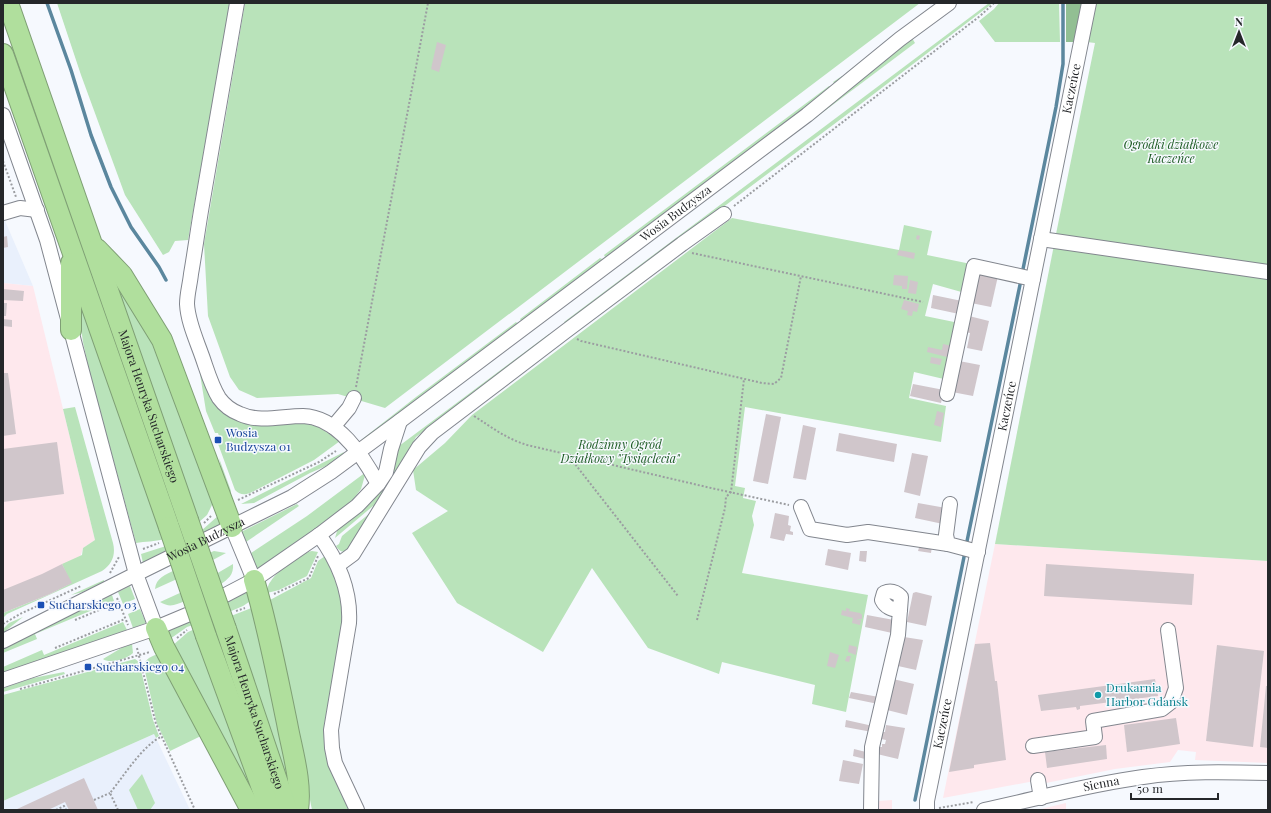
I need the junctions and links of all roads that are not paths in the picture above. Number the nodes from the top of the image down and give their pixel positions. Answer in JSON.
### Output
{"nodes":[{"id":1,"x":8,"y":3,"type":"edge"},
{"id":2,"x":237,"y":3,"type":"edge"},
{"id":3,"x":949,"y":3,"type":"edge"},
{"id":4,"x":1089,"y":3,"type":"edge"},
{"id":5,"x":3,"y":54,"type":"edge"},
{"id":6,"x":3,"y":115,"type":"edge"},
{"id":7,"x":37,"y":210,"type":"junction"},
{"id":8,"x":3,"y":213,"type":"edge"},
{"id":9,"x":724,"y":214,"type":"road end"},
{"id":10,"x":1041,"y":239,"type":"junction"},
{"id":11,"x":91,"y":243,"type":"junction"},
{"id":12,"x":71,"y":249,"type":"junction"},
{"id":13,"x":1268,"y":272,"type":"edge"},
{"id":14,"x":1030,"y":278,"type":"junction"},
{"id":15,"x":71,"y":330,"type":"junction"},
{"id":16,"x":947,"y":394,"type":"dead end"},
{"id":17,"x":354,"y":398,"type":"road end"},
{"id":18,"x":400,"y":421,"type":"junction"},
{"id":19,"x":333,"y":427,"type":"junction"},
{"id":20,"x":354,"y":447,"type":"junction"},
{"id":21,"x":378,"y":484,"type":"junction"},
{"id":22,"x":950,"y":504,"type":"dead end"},
{"id":23,"x":801,"y":508,"type":"road end"},
{"id":24,"x":232,"y":527,"type":"junction"},
{"id":25,"x":319,"y":535,"type":"junction"},
{"id":26,"x":953,"y":545,"type":"junction"},
{"id":27,"x":975,"y":551,"type":"junction"},
{"id":28,"x":338,"y":565,"type":"junction"},
{"id":29,"x":136,"y":574,"type":"junction"},
{"id":30,"x":254,"y":580,"type":"junction"},
{"id":31,"x":900,"y":611,"type":"dead end"},
{"id":32,"x":156,"y":628,"type":"junction"},
{"id":33,"x":1168,"y":630,"type":"dead end"},
{"id":34,"x":3,"y":641,"type":"edge"},
{"id":35,"x":3,"y":680,"type":"edge"},
{"id":36,"x":1033,"y":746,"type":"dead end"},
{"id":37,"x":1268,"y":773,"type":"edge"},
{"id":38,"x":1038,"y":780,"type":"dead end"},
{"id":39,"x":1041,"y":798,"type":"junction"},
{"id":40,"x":251,"y":810,"type":"edge"},
{"id":41,"x":270,"y":810,"type":"edge"},
{"id":42,"x":287,"y":810,"type":"edge"},
{"id":43,"x":298,"y":810,"type":"edge"},
{"id":44,"x":357,"y":810,"type":"edge"},
{"id":45,"x":871,"y":810,"type":"edge"},
{"id":46,"x":927,"y":810,"type":"edge"},
{"id":47,"x":984,"y":810,"type":"edge"}],
"edges":[{"from":1,"to":11,"type":"highway","name":"Majora Henryka Sucharskiego"},
{"from":2,"to":19,"type":"street"},
{"from":3,"to":18,"type":"street","name":"Wosia Budzysza"},
{"from":4,"to":10,"type":"street","name":"Kaczeńce"},
{"from":5,"to":12,"type":"highway","name":"Majora Henryka Sucharskiego"},
{"from":6,"to":7,"type":"street"},
{"from":7,"to":8,"type":"street"},
{"from":7,"to":15,"type":"street"},
{"from":9,"to":28,"type":"street"},
{"from":10,"to":13,"type":"street"},
{"from":10,"to":14,"type":"street","name":"Kaczeńce"},
{"from":11,"to":24,"type":"highway"},
{"from":11,"to":42,"type":"highway","name":"Majora Henryka Sucharskiego","bridge":true},
{"from":12,"to":15,"type":"highway"},
{"from":12,"to":41,"type":"highway","name":"Majora Henryka Sucharskiego","bridge":true},
{"from":14,"to":16,"type":"street"},
{"from":14,"to":27,"type":"street","name":"Kaczeńce"},
{"from":15,"to":29,"type":"street"},
{"from":17,"to":19,"type":"street"},
{"from":18,"to":20,"type":"street","name":"Wosia Budzysza"},
{"from":18,"to":21,"type":"street"},
{"from":19,"to":20,"type":"street"},
{"from":20,"to":21,"type":"street"},
{"from":20,"to":24,"type":"street","name":"Wosia Budzysza"},
{"from":21,"to":25,"type":"street"},
{"from":22,"to":26,"type":"street"},
{"from":23,"to":26,"type":"street"},
{"from":24,"to":29,"type":"street","name":"Wosia Budzysza"},
{"from":24,"to":30,"type":"street"},
{"from":25,"to":28,"type":"street"},
{"from":25,"to":30,"type":"street"},
{"from":26,"to":27,"type":"street"},
{"from":27,"to":46,"type":"street","name":"Kaczeńce"},
{"from":28,"to":44,"type":"street"},
{"from":29,"to":32,"type":"street"},
{"from":29,"to":34,"type":"street","name":"Wosia Budzysza"},
{"from":30,"to":32,"type":"street"},
{"from":30,"to":43,"type":"highway"},
{"from":31,"to":45,"type":"street"},
{"from":32,"to":35,"type":"street"},
{"from":32,"to":40,"type":"highway"},
{"from":33,"to":36,"type":"street"},
{"from":37,"to":39,"type":"street","name":"Sienna"},
{"from":38,"to":39,"type":"street"},
{"from":39,"to":47,"type":"street","name":"Sienna"}]}
